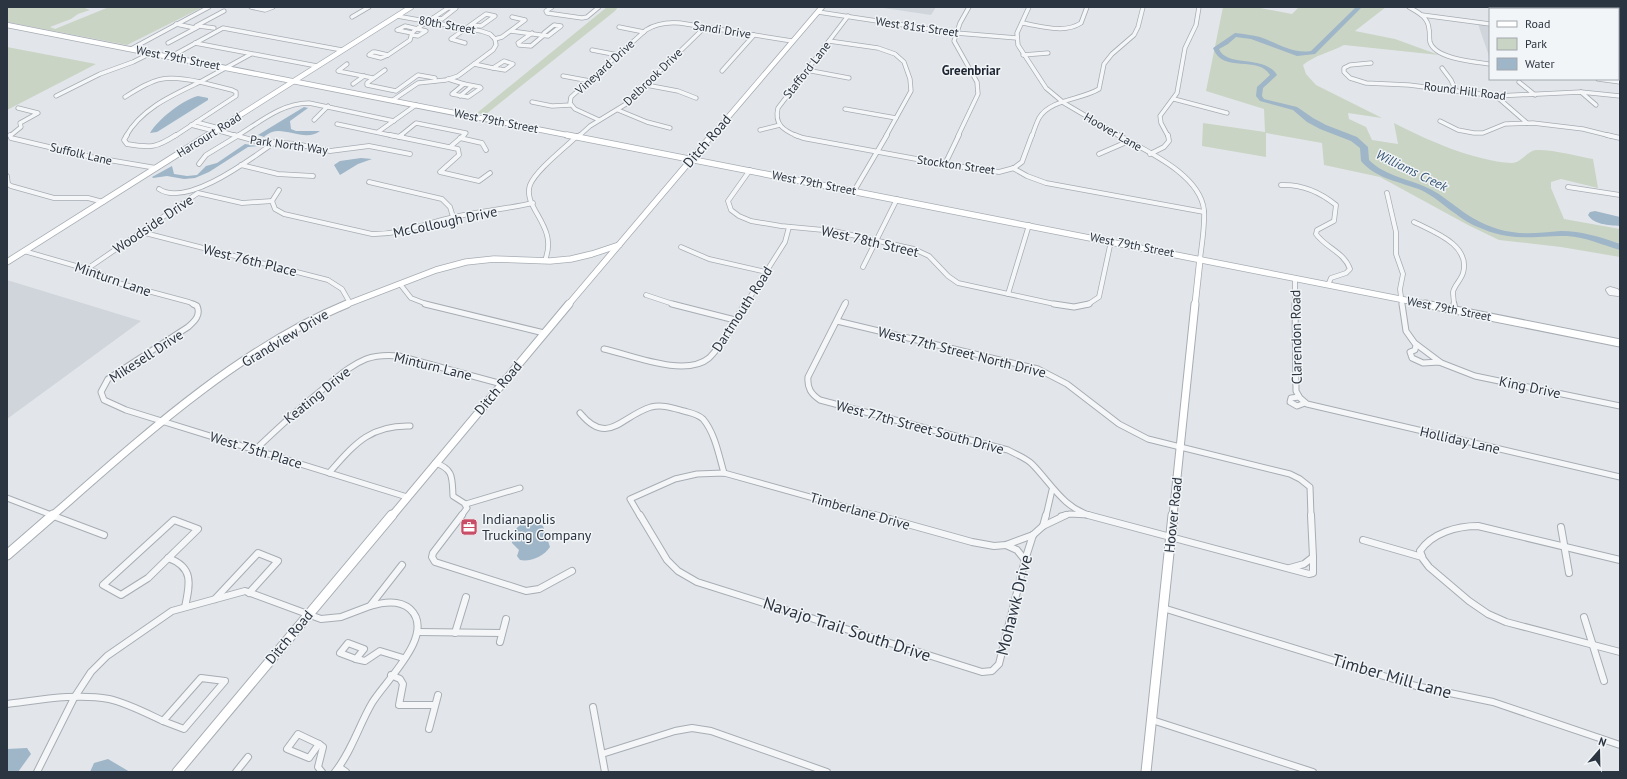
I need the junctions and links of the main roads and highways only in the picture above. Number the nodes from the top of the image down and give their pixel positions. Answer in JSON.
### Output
{"nodes":[{"id":1,"x":411,"y":7,"type":"edge"},
{"id":2,"x":822,"y":7,"type":"edge"},
{"id":3,"x":7,"y":25,"type":"edge"},
{"id":4,"x":294,"y":81,"type":"junction"},
{"id":5,"x":691,"y":159,"type":"junction"},
{"id":6,"x":619,"y":245,"type":"junction"},
{"id":7,"x":1200,"y":259,"type":"junction"},
{"id":8,"x":7,"y":262,"type":"edge"},
{"id":9,"x":1620,"y":343,"type":"edge"},
{"id":10,"x":7,"y":555,"type":"edge"},
{"id":11,"x":176,"y":772,"type":"edge"},
{"id":12,"x":1146,"y":772,"type":"edge"}],
"edges":[{"from":1,"to":4,"type":"main road","name":"Harcourt Road"},
{"from":2,"to":5,"type":"main road","name":"Ditch Road"},
{"from":3,"to":4,"type":"main road","name":"West 79th Street"},
{"from":4,"to":5,"type":"main road","name":"West 79th Street"},
{"from":4,"to":8,"type":"main road","name":"Harcourt Road"},
{"from":5,"to":6,"type":"main road","name":"Ditch Road"},
{"from":5,"to":7,"type":"main road","name":"West 79th Street"},
{"from":6,"to":10,"type":"main road","name":"Grandview Drive"},
{"from":6,"to":11,"type":"main road","name":"Ditch Road"},
{"from":7,"to":9,"type":"main road","name":"West 79th Street"},
{"from":7,"to":12,"type":"main road","name":"Hoover Road"}]}
